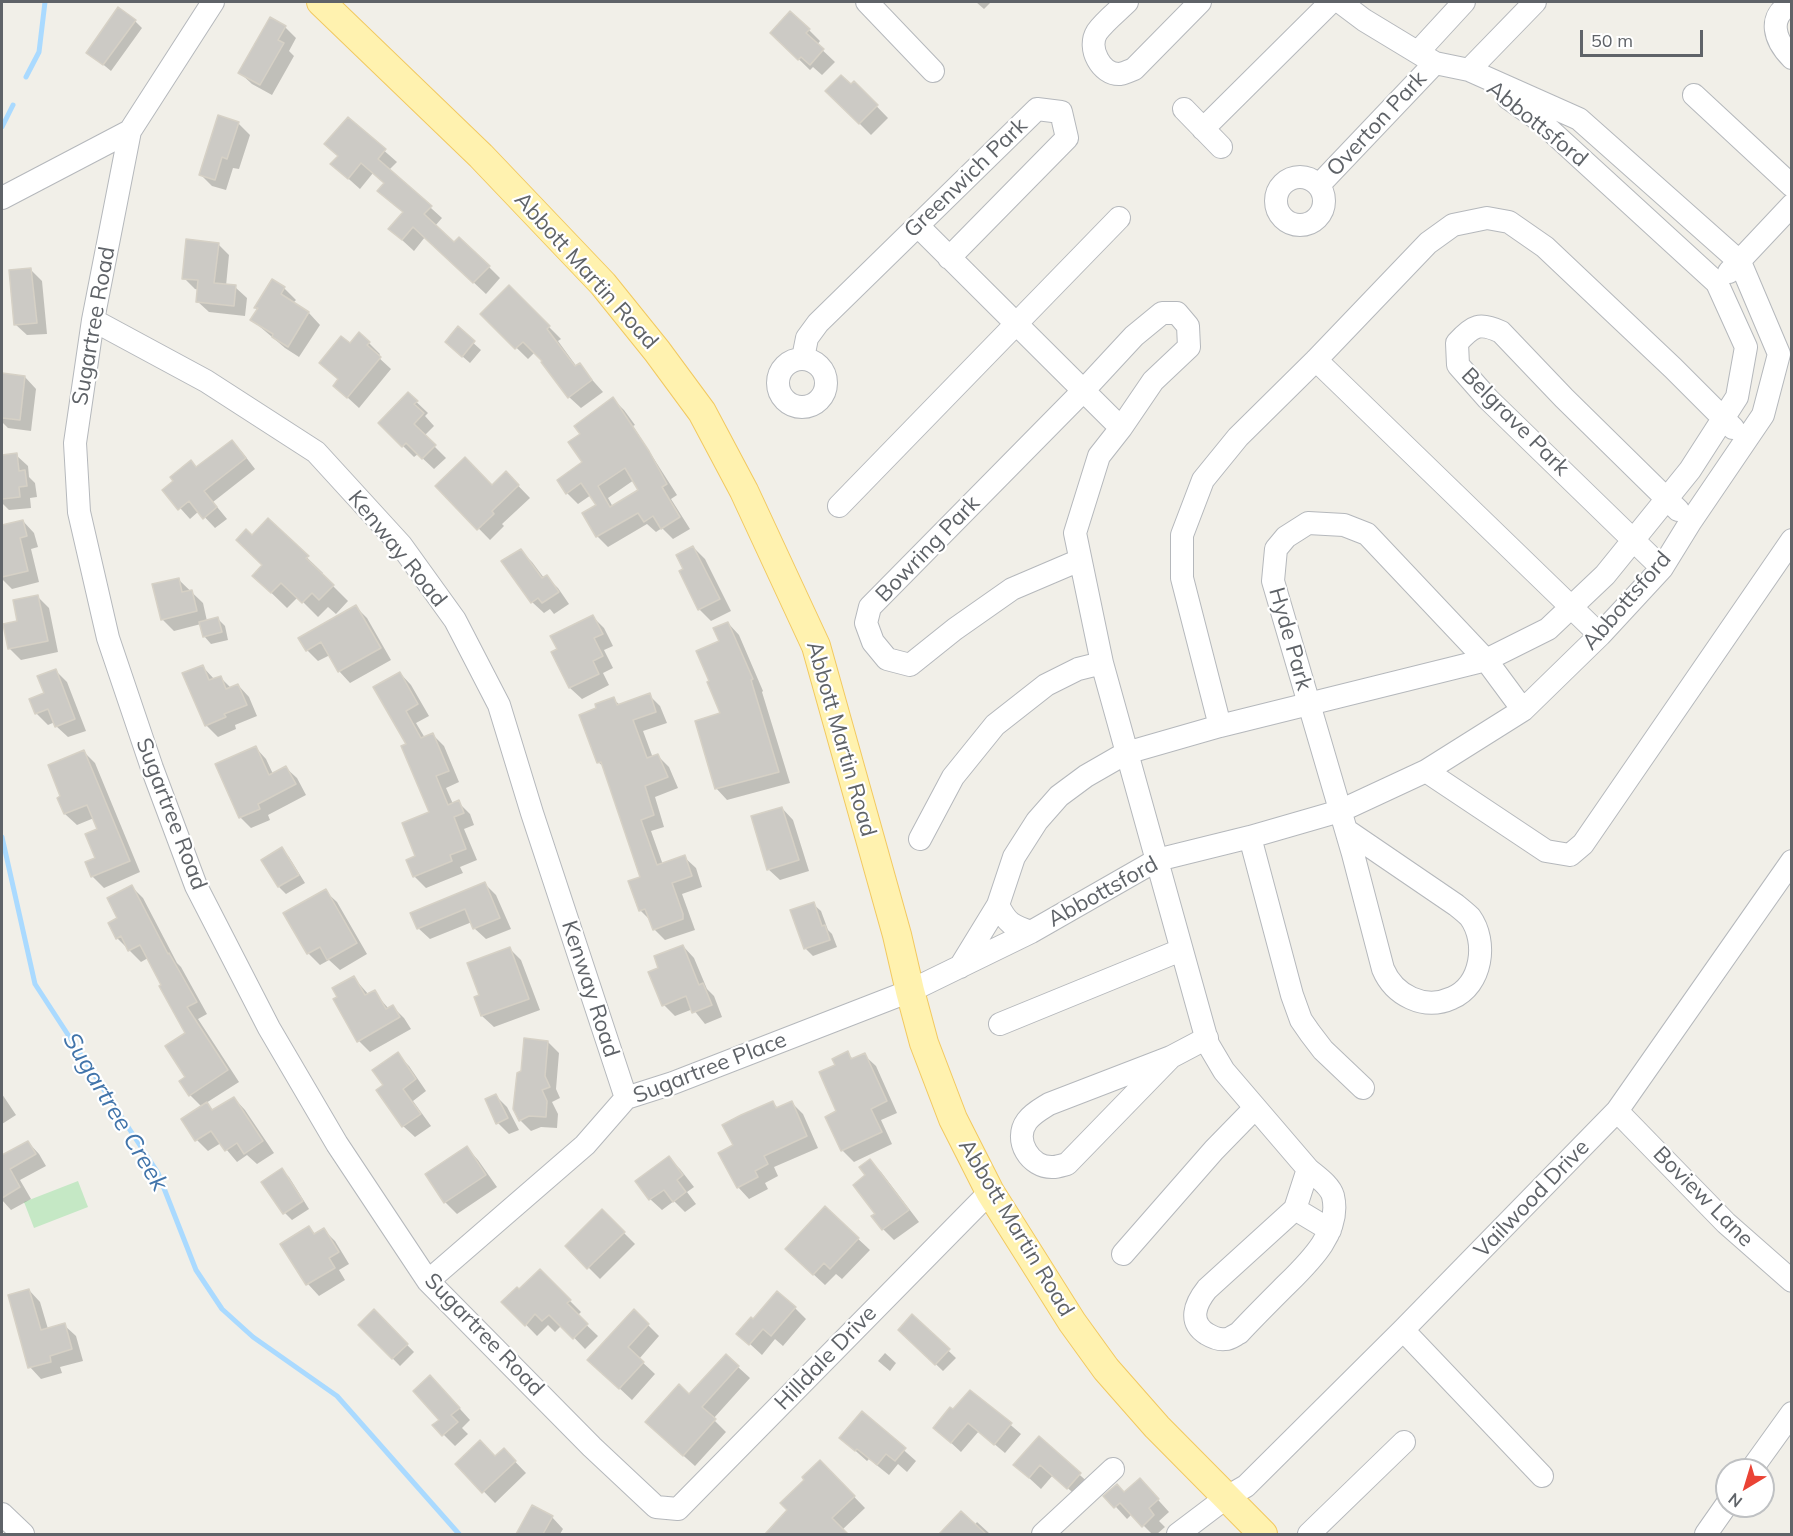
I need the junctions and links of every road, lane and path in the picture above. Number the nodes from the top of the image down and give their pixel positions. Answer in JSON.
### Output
{"nodes":[{"id":1,"x":213,"y":2,"type":"edge"},
{"id":2,"x":321,"y":2,"type":"edge"},
{"id":3,"x":867,"y":2,"type":"edge"},
{"id":4,"x":1127,"y":2,"type":"edge"},
{"id":5,"x":1200,"y":2,"type":"edge"},
{"id":6,"x":1331,"y":2,"type":"edge"},
{"id":7,"x":1340,"y":2,"type":"edge"},
{"id":8,"x":1464,"y":2,"type":"edge"},
{"id":9,"x":1534,"y":2,"type":"edge"},
{"id":10,"x":1791,"y":3,"type":"edge"},
{"id":11,"x":1426,"y":58,"type":"junction"},
{"id":12,"x":1791,"y":58,"type":"edge"},
{"id":13,"x":933,"y":70,"type":"dead end"},
{"id":14,"x":1469,"y":70,"type":"junction"},
{"id":15,"x":1694,"y":95,"type":"dead end"},
{"id":16,"x":1184,"y":109,"type":"dead end"},
{"id":17,"x":1203,"y":129,"type":"junction"},
{"id":18,"x":130,"y":131,"type":"junction"},
{"id":19,"x":1221,"y":147,"type":"dead end"},
{"id":20,"x":1319,"y":185,"type":"dead end"},
{"id":21,"x":1791,"y":186,"type":"edge"},
{"id":22,"x":2,"y":198,"type":"edge"},
{"id":23,"x":1791,"y":205,"type":"edge"},
{"id":24,"x":1119,"y":218,"type":"dead end"},
{"id":25,"x":918,"y":226,"type":"junction"},
{"id":26,"x":949,"y":258,"type":"junction"},
{"id":27,"x":1740,"y":262,"type":"junction"},
{"id":28,"x":1717,"y":283,"type":"junction"},
{"id":29,"x":93,"y":320,"type":"junction"},
{"id":30,"x":1016,"y":325,"type":"junction"},
{"id":31,"x":803,"y":358,"type":"dead end"},
{"id":32,"x":1316,"y":360,"type":"junction"},
{"id":33,"x":1083,"y":391,"type":"junction"},
{"id":34,"x":1724,"y":418,"type":"junction"},
{"id":35,"x":1121,"y":428,"type":"junction"},
{"id":36,"x":1745,"y":440,"type":"junction"},
{"id":37,"x":1667,"y":500,"type":"junction"},
{"id":38,"x":840,"y":506,"type":"dead end"},
{"id":39,"x":1691,"y":520,"type":"junction"},
{"id":40,"x":1634,"y":540,"type":"junction"},
{"id":41,"x":1791,"y":540,"type":"edge"},
{"id":42,"x":1080,"y":560,"type":"junction"},
{"id":43,"x":1662,"y":568,"type":"junction"},
{"id":44,"x":1571,"y":607,"type":"junction"},
{"id":45,"x":1600,"y":635,"type":"junction"},
{"id":46,"x":1486,"y":660,"type":"junction"},
{"id":47,"x":1102,"y":663,"type":"junction"},
{"id":48,"x":1309,"y":704,"type":"junction"},
{"id":49,"x":1523,"y":710,"type":"junction"},
{"id":50,"x":1220,"y":726,"type":"junction"},
{"id":51,"x":1126,"y":753,"type":"junction"},
{"id":52,"x":1426,"y":771,"type":"junction"},
{"id":53,"x":1343,"y":820,"type":"junction"},
{"id":54,"x":1250,"y":837,"type":"junction"},
{"id":55,"x":920,"y":839,"type":"dead end"},
{"id":56,"x":1157,"y":860,"type":"junction"},
{"id":57,"x":1791,"y":861,"type":"edge"},
{"id":58,"x":998,"y":905,"type":"junction"},
{"id":59,"x":1031,"y":932,"type":"junction"},
{"id":60,"x":1181,"y":950,"type":"junction"},
{"id":61,"x":960,"y":967,"type":"junction"},
{"id":62,"x":910,"y":991,"type":"junction"},
{"id":63,"x":1000,"y":1024,"type":"dead end"},
{"id":64,"x":1207,"y":1038,"type":"junction"},
{"id":65,"x":1171,"y":1058,"type":"junction"},
{"id":66,"x":1363,"y":1088,"type":"dead end"},
{"id":67,"x":626,"y":1098,"type":"junction"},
{"id":68,"x":1255,"y":1108,"type":"junction"},
{"id":69,"x":1617,"y":1111,"type":"junction"},
{"id":70,"x":1308,"y":1169,"type":"junction"},
{"id":71,"x":990,"y":1192,"type":"junction"},
{"id":72,"x":1294,"y":1209,"type":"junction"},
{"id":73,"x":1330,"y":1230,"type":"junction"},
{"id":74,"x":1123,"y":1254,"type":"dead end"},
{"id":75,"x":428,"y":1281,"type":"junction"},
{"id":76,"x":1791,"y":1281,"type":"edge"},
{"id":77,"x":1403,"y":1330,"type":"junction"},
{"id":78,"x":1791,"y":1413,"type":"edge"},
{"id":79,"x":1404,"y":1442,"type":"dead end"},
{"id":80,"x":1759,"y":1458,"type":"edge"},
{"id":81,"x":1113,"y":1469,"type":"dead end"},
{"id":82,"x":1542,"y":1476,"type":"dead end"},
{"id":83,"x":1227,"y":1497,"type":"junction"},
{"id":84,"x":656,"y":1507,"type":"joint"},
{"id":85,"x":2,"y":1514,"type":"edge"},
{"id":86,"x":1717,"y":1518,"type":"edge"},
{"id":87,"x":23,"y":1534,"type":"edge"},
{"id":88,"x":1043,"y":1534,"type":"edge"},
{"id":89,"x":1178,"y":1534,"type":"edge"},
{"id":90,"x":1263,"y":1534,"type":"edge"},
{"id":91,"x":1309,"y":1534,"type":"edge"},
{"id":92,"x":1706,"y":1534,"type":"edge"}],
"edges":[{"from":1,"to":18,"type":"street","name":"Sugartree Road"},
{"from":2,"to":62,"type":"main road","name":"Abbott Martin Road"},
{"from":3,"to":13,"type":"street"},
{"from":4,"to":5,"type":"street"},
{"from":6,"to":17,"type":"street"},
{"from":7,"to":11,"type":"street","name":"Abbottsford"},
{"from":8,"to":11,"type":"street","name":"Overton Park"},
{"from":9,"to":14,"type":"street"},
{"from":10,"to":12,"type":"street"},
{"from":11,"to":14,"type":"street","name":"Abbottsford"},
{"from":11,"to":20,"type":"street","name":"Overton Park"},
{"from":14,"to":27,"type":"street","name":"Abbottsford"},
{"from":14,"to":28,"type":"street","name":"Abbottsford"},
{"from":15,"to":21,"type":"street"},
{"from":16,"to":17,"type":"street"},
{"from":17,"to":19,"type":"street"},
{"from":18,"to":22,"type":"street"},
{"from":18,"to":29,"type":"street","name":"Sugartree Road"},
{"from":23,"to":27,"type":"street"},
{"from":24,"to":30,"type":"street"},
{"from":25,"to":26,"type":"street"},
{"from":25,"to":26,"type":"street","name":"Greenwich Park"},
{"from":25,"to":31,"type":"street","name":"Greenwich Park"},
{"from":26,"to":30,"type":"street"},
{"from":27,"to":28,"type":"street"},
{"from":27,"to":36,"type":"street","name":"Abbottsford"},
{"from":28,"to":34,"type":"street","name":"Abbottsford"},
{"from":29,"to":67,"type":"street","name":"Kenway Road"},
{"from":29,"to":75,"type":"street","name":"Sugartree Road"},
{"from":30,"to":33,"type":"street"},
{"from":30,"to":38,"type":"street"},
{"from":32,"to":34,"type":"street"},
{"from":32,"to":44,"type":"street"},
{"from":32,"to":50,"type":"street"},
{"from":33,"to":35,"type":"street"},
{"from":33,"to":35,"type":"street","name":"Bowring Park"},
{"from":33,"to":42,"type":"street","name":"Bowring Park"},
{"from":34,"to":36,"type":"street"},
{"from":34,"to":37,"type":"street","name":"Abbottsford"},
{"from":35,"to":42,"type":"street","name":"Bowring Park"},
{"from":36,"to":39,"type":"street","name":"Abbottsford"},
{"from":37,"to":39,"type":"street","name":"Belgrave Park"},
{"from":37,"to":40,"type":"street","name":"Abbottsford"},
{"from":37,"to":40,"type":"street","name":"Belgrave Park"},
{"from":39,"to":43,"type":"street","name":"Abbottsford"},
{"from":40,"to":43,"type":"street","name":"Belgrave Park"},
{"from":40,"to":44,"type":"street","name":"Abbottsford"},
{"from":41,"to":52,"type":"street"},
{"from":42,"to":47,"type":"street","name":"Bowring Park"},
{"from":43,"to":45,"type":"street","name":"Abbottsford"},
{"from":44,"to":45,"type":"street"},
{"from":44,"to":46,"type":"street","name":"Abbottsford"},
{"from":45,"to":49,"type":"street","name":"Abbottsford"},
{"from":46,"to":48,"type":"street","name":"Abbottsford"},
{"from":46,"to":48,"type":"street","name":"Hyde Park"},
{"from":46,"to":49,"type":"street","name":"Hyde Park"},
{"from":47,"to":51,"type":"street","name":"Bowring Park"},
{"from":47,"to":55,"type":"street"},
{"from":48,"to":50,"type":"street","name":"Abbottsford"},
{"from":48,"to":53,"type":"street","name":"Hyde Park"},
{"from":49,"to":52,"type":"street","name":"Abbottsford"},
{"from":50,"to":51,"type":"street","name":"Abbottsford"},
{"from":51,"to":56,"type":"street","name":"Bowring Park"},
{"from":51,"to":58,"type":"street","name":"Abbottsford"},
{"from":52,"to":53,"type":"street","name":"Abbottsford"},
{"from":53,"to":53,"type":"street","name":"Hyde Park"},
{"from":53,"to":54,"type":"street","name":"Abbottsford"},
{"from":54,"to":56,"type":"street","name":"Abbottsford"},
{"from":54,"to":66,"type":"street"},
{"from":56,"to":59,"type":"street","name":"Abbottsford"},
{"from":56,"to":60,"type":"street","name":"Bowring Park"},
{"from":57,"to":69,"type":"street","name":"Vailwood Drive"},
{"from":58,"to":59,"type":"street","name":"Abbottsford"},
{"from":58,"to":61,"type":"street","name":"Abbottsford"},
{"from":59,"to":61,"type":"street","name":"Abbottsford"},
{"from":60,"to":63,"type":"street"},
{"from":60,"to":64,"type":"street","name":"Bowring Park"},
{"from":61,"to":62,"type":"street","name":"Abbottsford"},
{"from":62,"to":67,"type":"street","name":"Sugartree Place"},
{"from":62,"to":71,"type":"main road","name":"Abbott Martin Road"},
{"from":64,"to":65,"type":"street"},
{"from":64,"to":68,"type":"street","name":"Bowring Park"},
{"from":65,"to":65,"type":"street"},
{"from":67,"to":75,"type":"street","name":"Sugartree Place"},
{"from":68,"to":70,"type":"street","name":"Bowring Park"},
{"from":68,"to":74,"type":"street"},
{"from":69,"to":76,"type":"street","name":"Boview Lane"},
{"from":69,"to":77,"type":"street","name":"Vailwood Drive"},
{"from":70,"to":72,"type":"street"},
{"from":70,"to":73,"type":"street","name":"Bowring Park"},
{"from":71,"to":83,"type":"main road","name":"Abbott Martin Road"},
{"from":71,"to":84,"type":"street","name":"Hilldale Drive"},
{"from":72,"to":73,"type":"street"},
{"from":72,"to":73,"type":"street"},
{"from":75,"to":84,"type":"street","name":"Sugartree Road"},
{"from":77,"to":82,"type":"street"},
{"from":77,"to":83,"type":"street","name":"Vailwood Drive"},
{"from":78,"to":80,"type":"street"},
{"from":79,"to":91,"type":"street"},
{"from":81,"to":88,"type":"street"},
{"from":83,"to":89,"type":"street","name":"Vailwood Drive"},
{"from":83,"to":90,"type":"main road","name":"Abbott Martin Road"},
{"from":85,"to":87,"type":"street"},
{"from":86,"to":92,"type":"street"}]}
